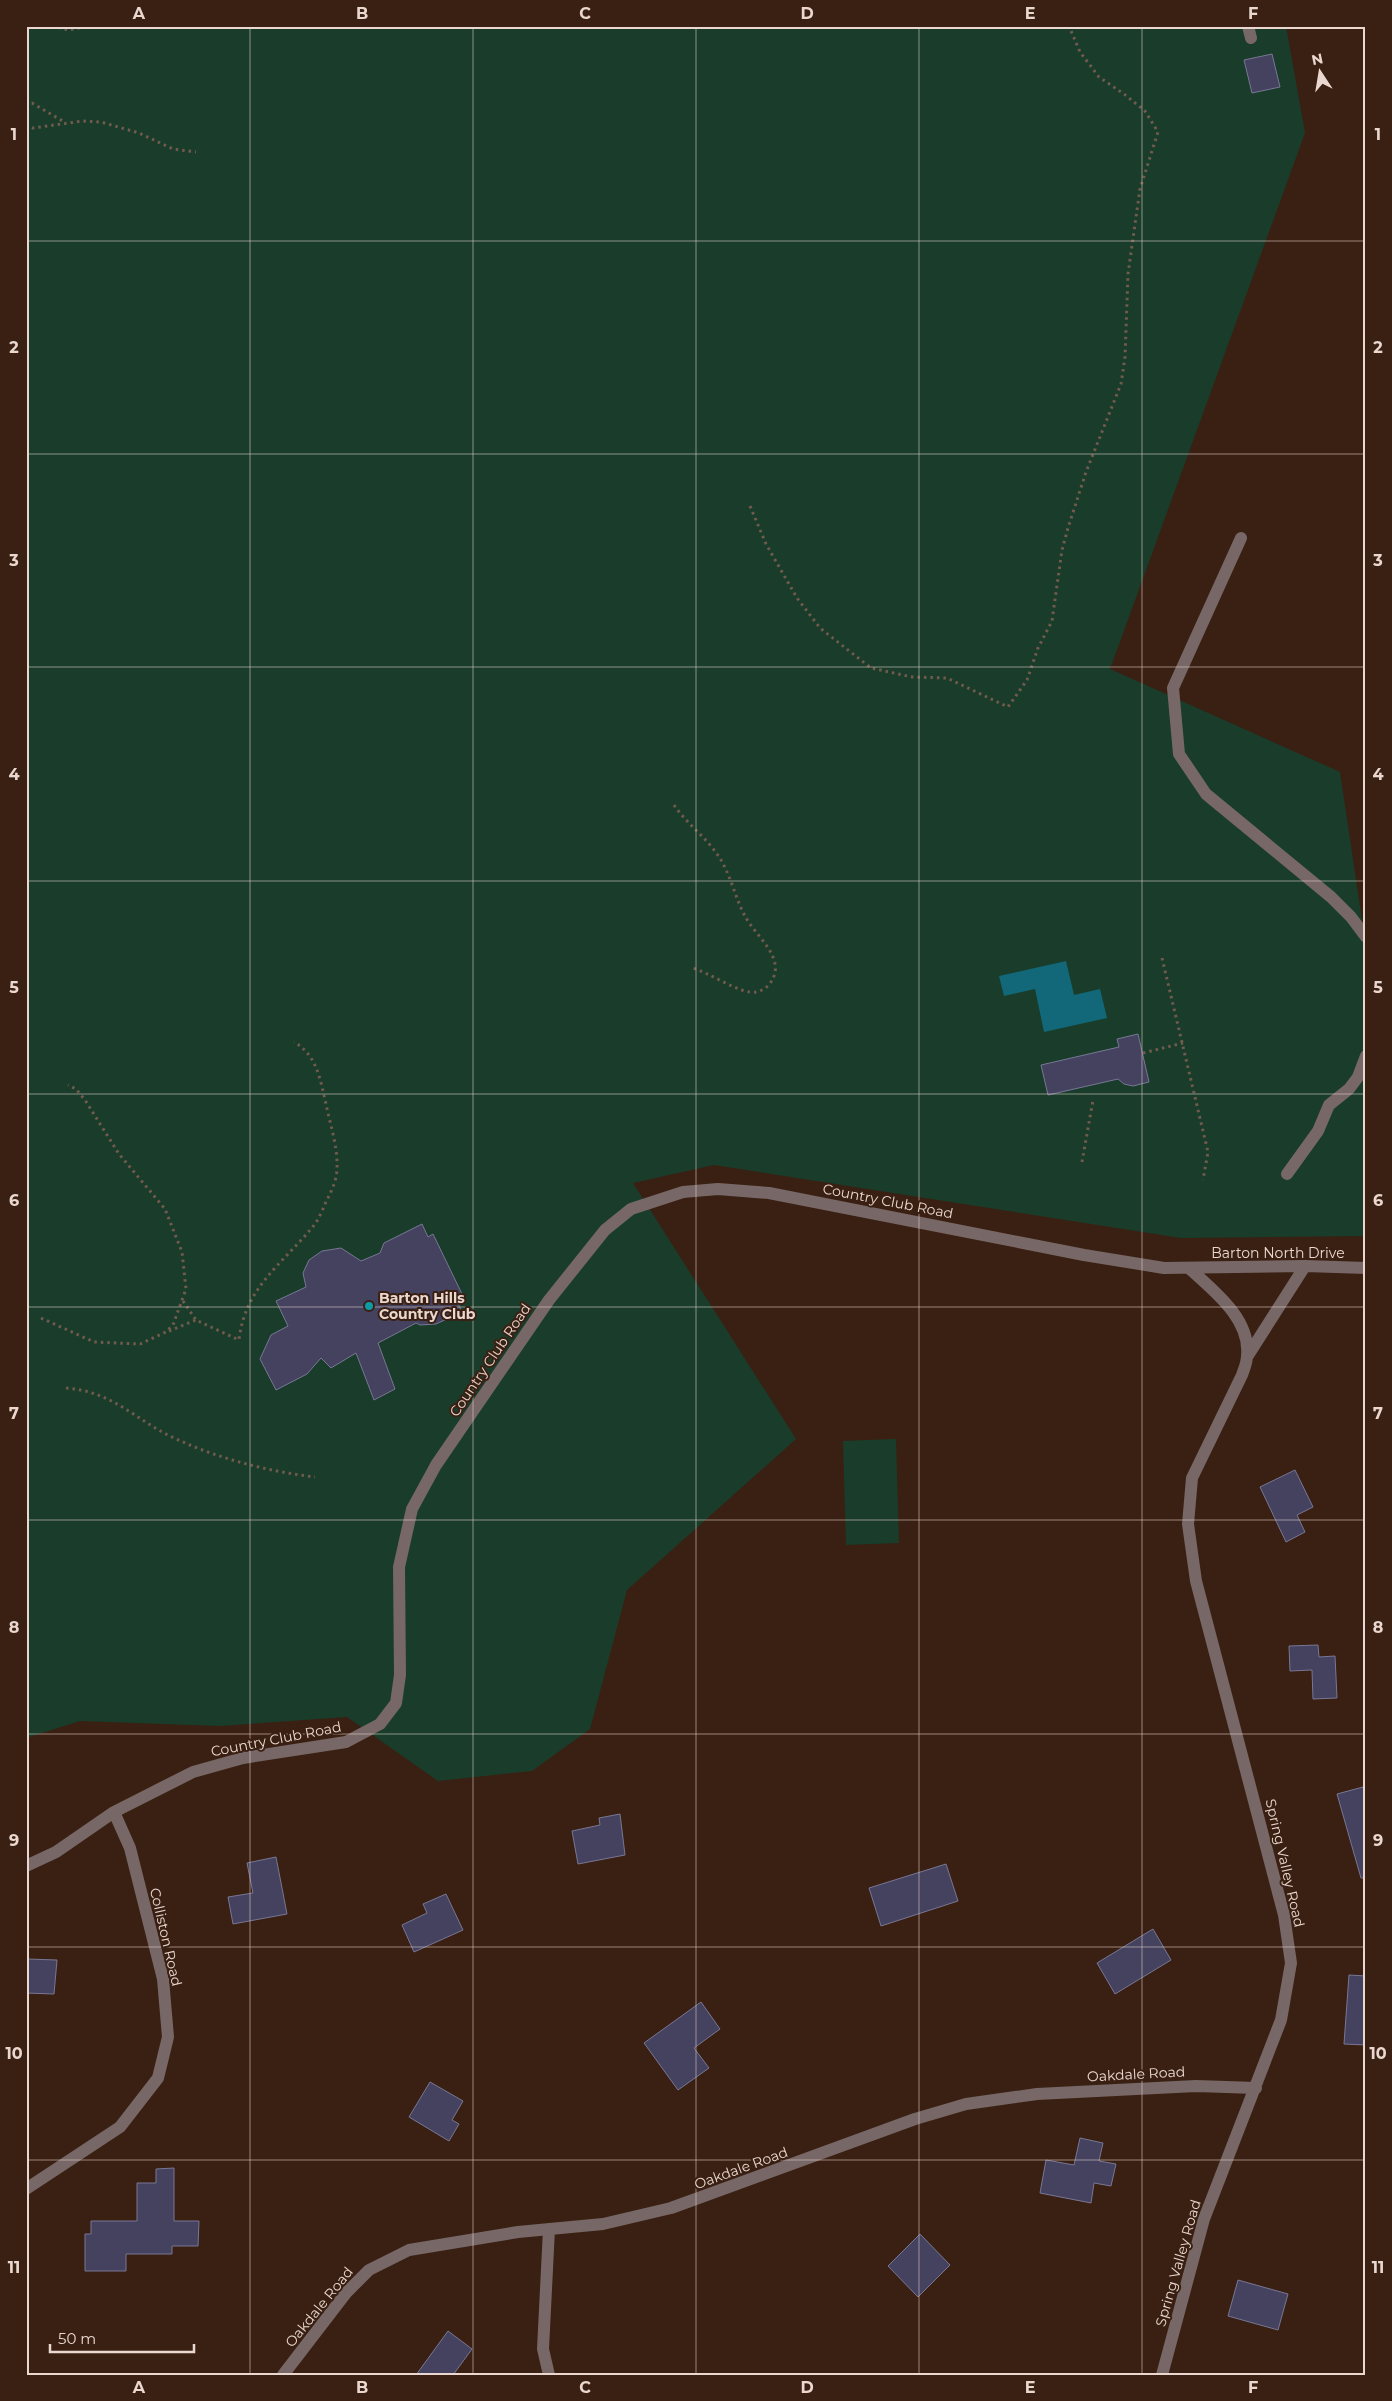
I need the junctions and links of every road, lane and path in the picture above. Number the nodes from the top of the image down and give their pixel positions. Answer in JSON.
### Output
{"nodes":[{"id":1,"x":52,"y":26,"type":"edge"},
{"id":2,"x":89,"y":26,"type":"edge"},
{"id":3,"x":1069,"y":26,"type":"edge"},
{"id":4,"x":26,"y":106,"type":"edge"},
{"id":5,"x":66,"y":123,"type":"junction"},
{"id":6,"x":26,"y":125,"type":"edge"},
{"id":7,"x":196,"y":152,"type":"dead end"},
{"id":8,"x":750,"y":506,"type":"dead end"},
{"id":9,"x":1241,"y":538,"type":"dead end"},
{"id":10,"x":674,"y":805,"type":"dead end"},
{"id":11,"x":1366,"y":937,"type":"edge"},
{"id":12,"x":1162,"y":958,"type":"dead end"},
{"id":13,"x":692,"y":968,"type":"dead end"},
{"id":14,"x":294,"y":1042,"type":"dead end"},
{"id":15,"x":1183,"y":1043,"type":"junction"},
{"id":16,"x":1143,"y":1053,"type":"dead end"},
{"id":17,"x":1366,"y":1056,"type":"edge"},
{"id":18,"x":68,"y":1085,"type":"dead end"},
{"id":19,"x":1093,"y":1100,"type":"dead end"},
{"id":20,"x":1082,"y":1162,"type":"dead end"},
{"id":21,"x":1287,"y":1174,"type":"dead end"},
{"id":22,"x":1203,"y":1180,"type":"dead end"},
{"id":23,"x":1305,"y":1266,"type":"junction"},
{"id":24,"x":1190,"y":1268,"type":"junction"},
{"id":25,"x":1366,"y":1268,"type":"edge"},
{"id":26,"x":183,"y":1301,"type":"junction"},
{"id":27,"x":41,"y":1318,"type":"dead end"},
{"id":28,"x":196,"y":1320,"type":"junction"},
{"id":29,"x":166,"y":1332,"type":"junction"},
{"id":30,"x":1248,"y":1358,"type":"junction"},
{"id":31,"x":66,"y":1388,"type":"dead end"},
{"id":32,"x":315,"y":1477,"type":"dead end"},
{"id":33,"x":114,"y":1812,"type":"junction"},
{"id":34,"x":26,"y":1866,"type":"edge"},
{"id":35,"x":1256,"y":2088,"type":"junction"},
{"id":36,"x":26,"y":2189,"type":"edge"},
{"id":37,"x":549,"y":2229,"type":"junction"},
{"id":38,"x":283,"y":2375,"type":"edge"},
{"id":39,"x":549,"y":2375,"type":"edge"},
{"id":40,"x":1162,"y":2375,"type":"edge"}],
"edges":[{"from":1,"to":2,"type":"path"},
{"from":3,"to":8,"type":"path"},
{"from":4,"to":5,"type":"path"},
{"from":5,"to":6,"type":"path"},
{"from":5,"to":7,"type":"path"},
{"from":9,"to":11,"type":"street"},
{"from":10,"to":13,"type":"path"},
{"from":12,"to":15,"type":"path"},
{"from":14,"to":28,"type":"path"},
{"from":15,"to":16,"type":"path"},
{"from":15,"to":22,"type":"path"},
{"from":17,"to":21,"type":"street"},
{"from":18,"to":26,"type":"path"},
{"from":19,"to":20,"type":"path"},
{"from":23,"to":24,"type":"street","name":"Barton North Drive"},
{"from":23,"to":25,"type":"street","name":"Barton North Drive"},
{"from":23,"to":30,"type":"street","name":"Spring Valley Road"},
{"from":24,"to":30,"type":"street"},
{"from":24,"to":33,"type":"street","name":"Country Club Road"},
{"from":26,"to":28,"type":"path"},
{"from":26,"to":29,"type":"path"},
{"from":27,"to":29,"type":"path"},
{"from":28,"to":29,"type":"path"},
{"from":30,"to":35,"type":"street","name":"Spring Valley Road"},
{"from":31,"to":32,"type":"path"},
{"from":33,"to":34,"type":"street","name":"Country Club Road"},
{"from":33,"to":36,"type":"street","name":"Colliston Road"},
{"from":35,"to":37,"type":"street","name":"Oakdale Road"},
{"from":35,"to":40,"type":"street","name":"Spring Valley Road"},
{"from":37,"to":38,"type":"street","name":"Oakdale Road"},
{"from":37,"to":39,"type":"street"}]}
